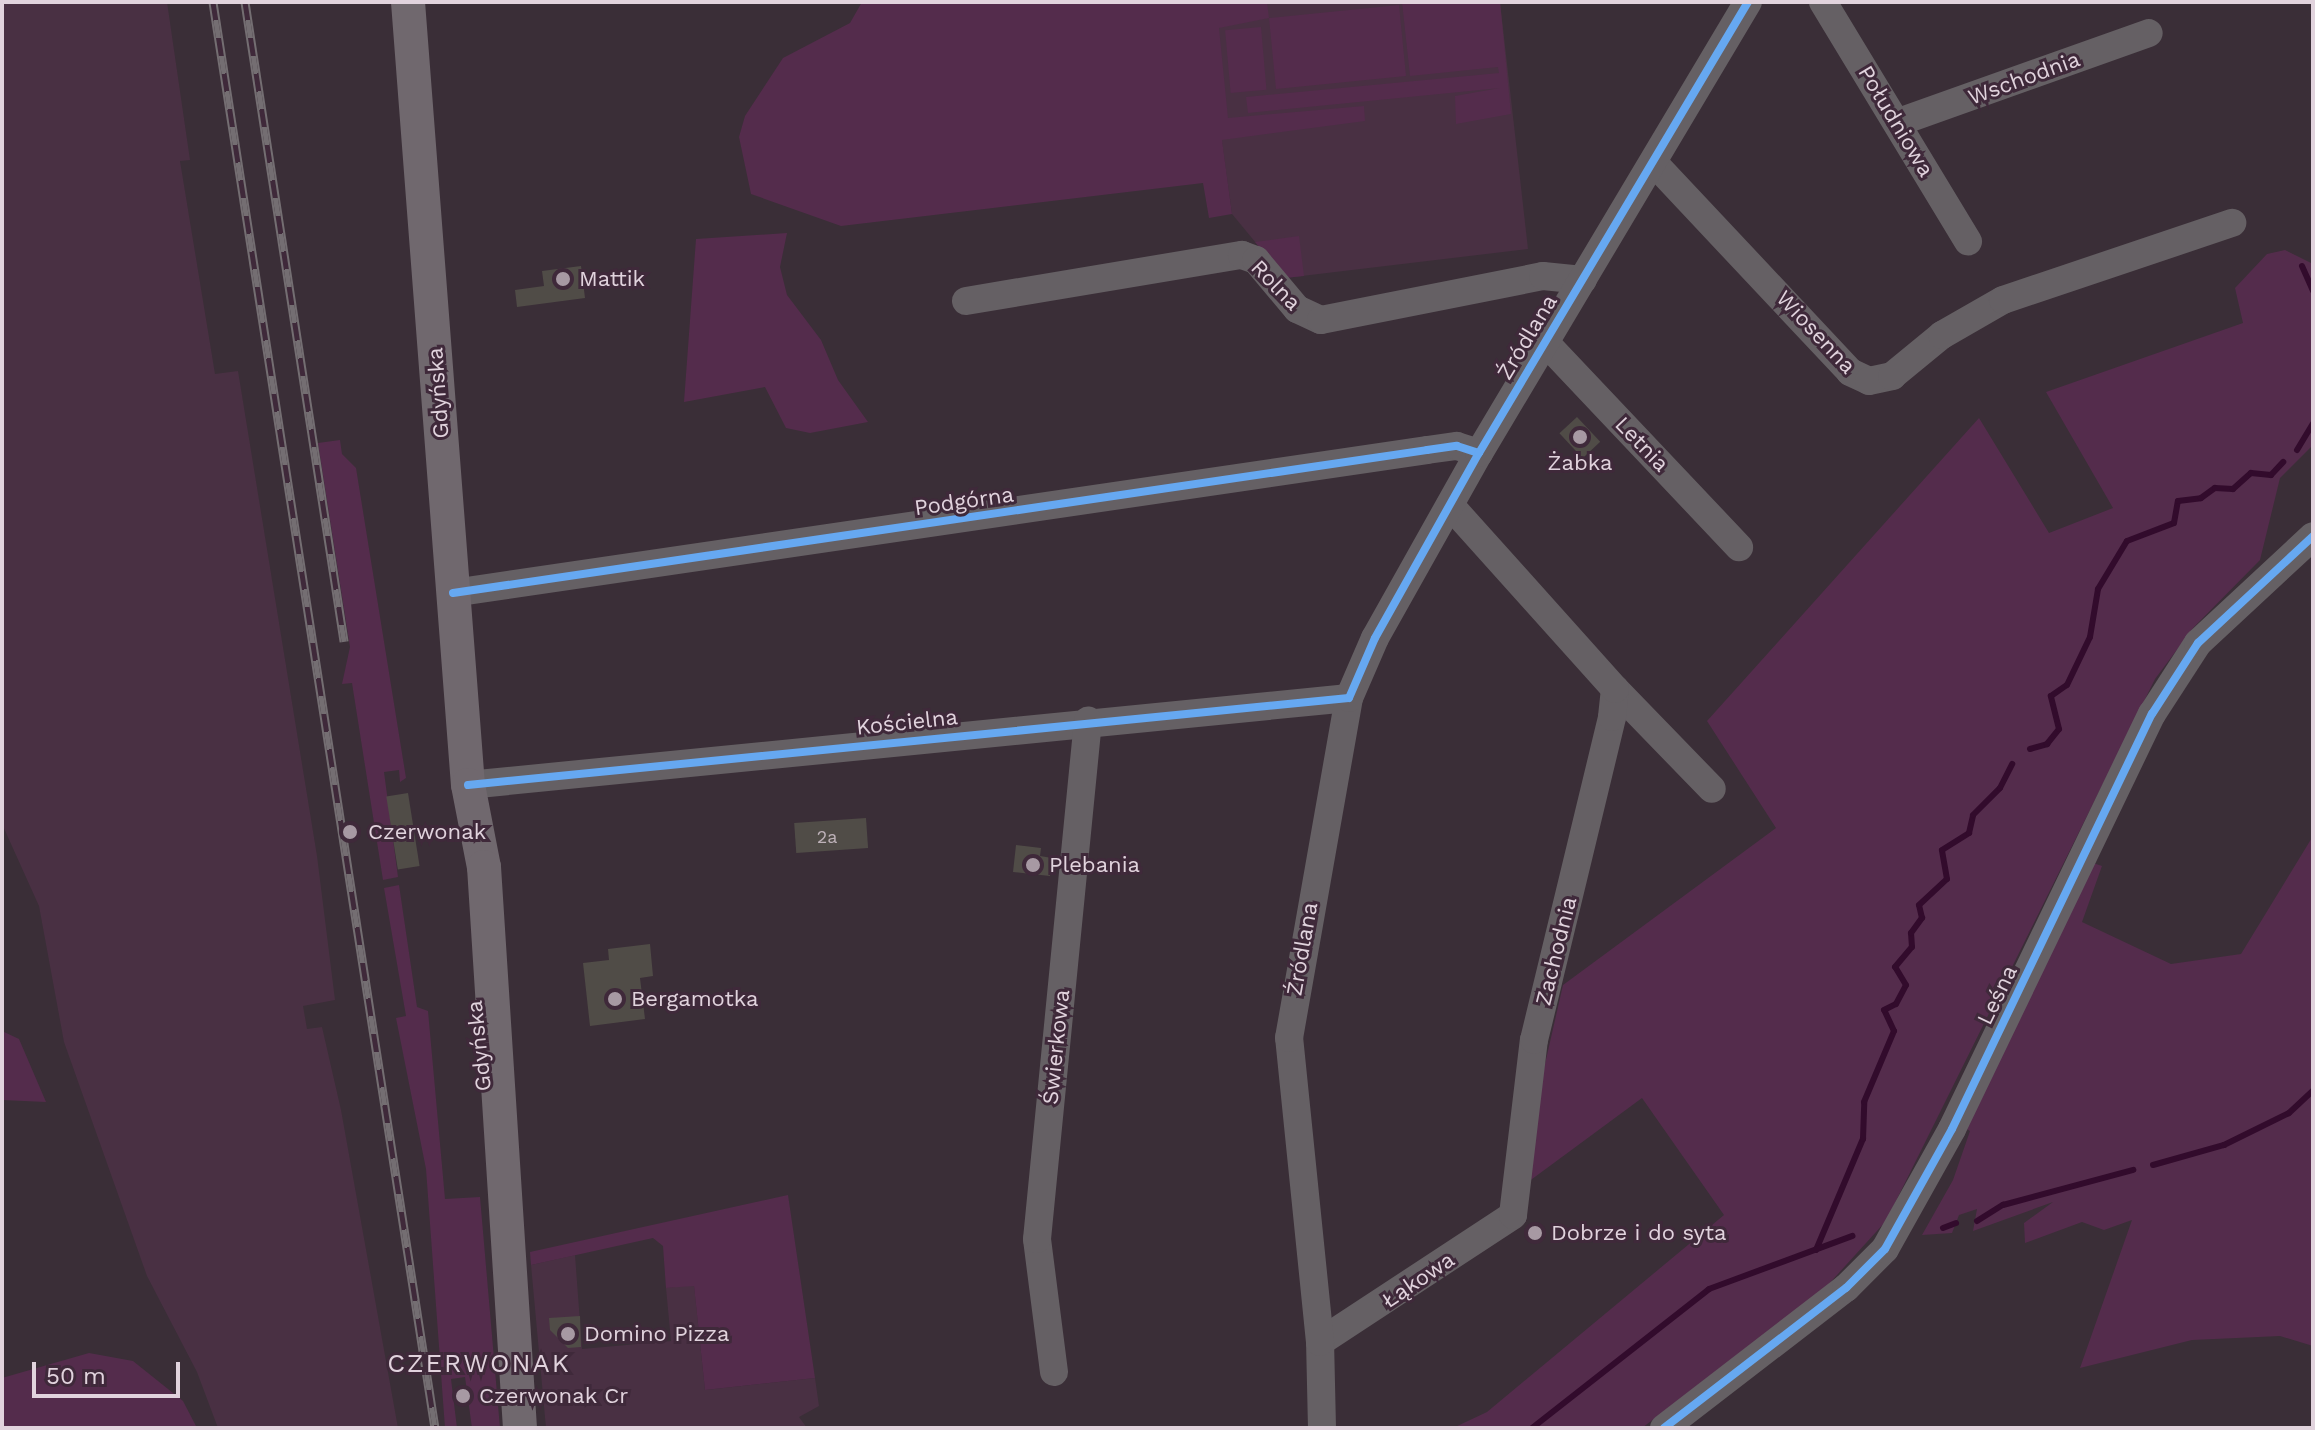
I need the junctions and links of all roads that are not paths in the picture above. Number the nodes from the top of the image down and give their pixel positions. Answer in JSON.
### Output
{"nodes":[{"id":1,"x":408,"y":2,"type":"edge"},
{"id":2,"x":1748,"y":2,"type":"edge"},
{"id":3,"x":1823,"y":2,"type":"edge"},
{"id":4,"x":2149,"y":33,"type":"dead end"},
{"id":5,"x":1899,"y":122,"type":"junction"},
{"id":6,"x":1655,"y":164,"type":"junction"},
{"id":7,"x":2232,"y":223,"type":"dead end"},
{"id":8,"x":1968,"y":241,"type":"dead end"},
{"id":9,"x":1583,"y":280,"type":"junction"},
{"id":10,"x":966,"y":301,"type":"dead end"},
{"id":11,"x":1544,"y":341,"type":"junction"},
{"id":12,"x":1479,"y":453,"type":"junction"},
{"id":13,"x":1450,"y":505,"type":"junction"},
{"id":14,"x":2313,"y":536,"type":"edge"},
{"id":15,"x":1739,"y":547,"type":"dead end"},
{"id":16,"x":453,"y":593,"type":"junction"},
{"id":17,"x":1615,"y":689,"type":"junction"},
{"id":18,"x":1349,"y":698,"type":"junction"},
{"id":19,"x":1088,"y":721,"type":"junction"},
{"id":20,"x":468,"y":785,"type":"junction"},
{"id":21,"x":1712,"y":789,"type":"dead end"},
{"id":22,"x":1513,"y":1215,"type":"joint"},
{"id":23,"x":1320,"y":1342,"type":"junction"},
{"id":24,"x":1054,"y":1372,"type":"dead end"},
{"id":25,"x":520,"y":1428,"type":"edge"},
{"id":26,"x":1322,"y":1428,"type":"edge"},
{"id":27,"x":1664,"y":1428,"type":"edge"}],
"edges":[{"from":1,"to":16,"type":"main road","name":"Gdyńska"},
{"from":2,"to":6,"type":"street","name":"Źródlana"},
{"from":3,"to":5,"type":"street","name":"Południowa"},
{"from":4,"to":5,"type":"street","name":"Wschodnia"},
{"from":5,"to":8,"type":"street","name":"Południowa"},
{"from":6,"to":7,"type":"street","name":"Wiosenna"},
{"from":6,"to":9,"type":"street","name":"Źródlana"},
{"from":9,"to":10,"type":"street","name":"Rolna"},
{"from":9,"to":11,"type":"street","name":"Źródlana"},
{"from":11,"to":12,"type":"street","name":"Źródlana"},
{"from":11,"to":15,"type":"street","name":"Letnia"},
{"from":12,"to":13,"type":"street","name":"Źródlana"},
{"from":12,"to":16,"type":"street","name":"Podgórna"},
{"from":13,"to":17,"type":"street"},
{"from":13,"to":18,"type":"street","name":"Źródlana"},
{"from":14,"to":27,"type":"street","name":"Leśna"},
{"from":16,"to":20,"type":"main road","name":"Gdyńska"},
{"from":17,"to":21,"type":"street"},
{"from":17,"to":22,"type":"street","name":"Zachodnia"},
{"from":18,"to":19,"type":"street","name":"Kościelna"},
{"from":18,"to":23,"type":"street","name":"Źródlana"},
{"from":19,"to":20,"type":"street","name":"Kościelna"},
{"from":19,"to":24,"type":"street","name":"Świerkowa"},
{"from":20,"to":25,"type":"main road","name":"Gdyńska"},
{"from":22,"to":23,"type":"street","name":"Łąkowa"},
{"from":23,"to":26,"type":"street","name":"Źródlana"}]}
